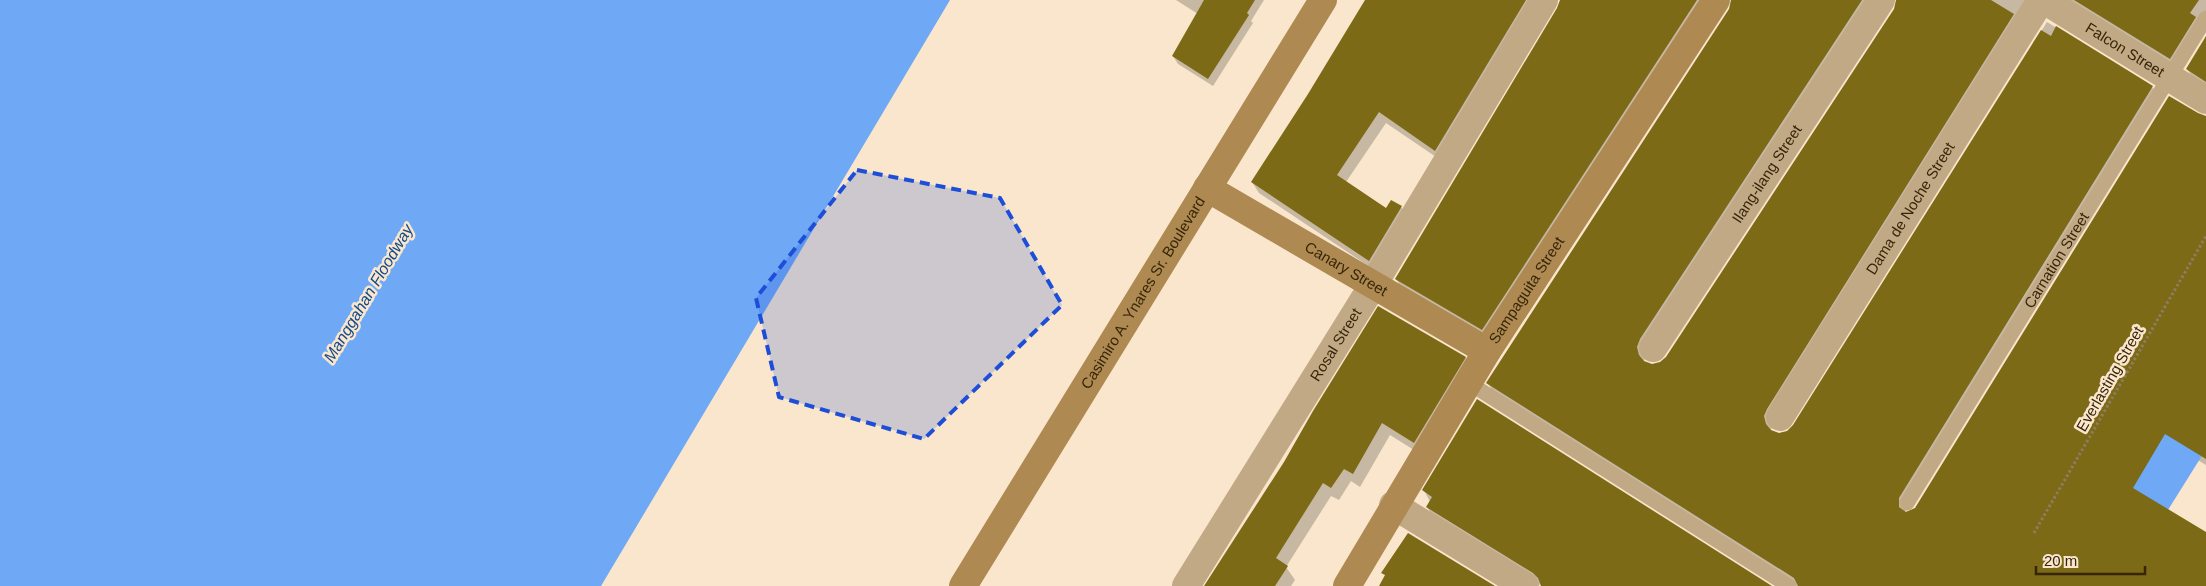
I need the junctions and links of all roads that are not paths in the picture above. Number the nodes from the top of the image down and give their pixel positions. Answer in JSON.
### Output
{"nodes":[{"id":1,"x":1323,"y":0,"type":"edge"},
{"id":2,"x":1544,"y":0,"type":"edge"},
{"id":3,"x":1716,"y":0,"type":"edge"},
{"id":4,"x":1881,"y":0,"type":"edge"},
{"id":5,"x":2043,"y":0,"type":"edge"},
{"id":6,"x":2206,"y":18,"type":"edge"},
{"id":7,"x":2169,"y":78,"type":"junction"},
{"id":8,"x":2206,"y":100,"type":"edge"},
{"id":9,"x":1207,"y":188,"type":"junction"},
{"id":10,"x":1372,"y":285,"type":"junction"},
{"id":11,"x":1653,"y":348,"type":"dead end"},
{"id":12,"x":1487,"y":351,"type":"junction"},
{"id":13,"x":1469,"y":383,"type":"junction"},
{"id":14,"x":1780,"y":417,"type":"dead end"},
{"id":15,"x":1907,"y":503,"type":"dead end"},
{"id":16,"x":1393,"y":506,"type":"junction"},
{"id":17,"x":963,"y":586,"type":"edge"},
{"id":18,"x":1186,"y":586,"type":"edge"},
{"id":19,"x":1347,"y":586,"type":"edge"},
{"id":20,"x":1525,"y":586,"type":"edge"},
{"id":21,"x":1789,"y":586,"type":"edge"}],
"edges":[{"from":1,"to":9,"type":"street","name":"Casimiro A. Ynares Sr. Boulevard"},
{"from":2,"to":10,"type":"street","name":"Rosal Street"},
{"from":3,"to":12,"type":"street","name":"Sampaguita Street"},
{"from":4,"to":11,"type":"street","name":"Ilang-ilang Street"},
{"from":5,"to":7,"type":"street","name":"Falcon Street"},
{"from":5,"to":14,"type":"street","name":"Dama de Noche Street"},
{"from":6,"to":7,"type":"lane","name":"Carnation Street"},
{"from":7,"to":8,"type":"street","name":"Falcon Street"},
{"from":7,"to":15,"type":"lane","name":"Carnation Street"},
{"from":9,"to":10,"type":"street","name":"Canary Street"},
{"from":9,"to":17,"type":"street","name":"Casimiro A. Ynares Sr. Boulevard"},
{"from":10,"to":12,"type":"street","name":"Canary Street"},
{"from":10,"to":18,"type":"street","name":"Rosal Street"},
{"from":12,"to":13,"type":"street","name":"Sampaguita Street"},
{"from":13,"to":16,"type":"street","name":"Sampaguita Street"},
{"from":13,"to":21,"type":"lane"},
{"from":16,"to":19,"type":"street","name":"Sampaguita Street"},
{"from":16,"to":20,"type":"street"}]}
